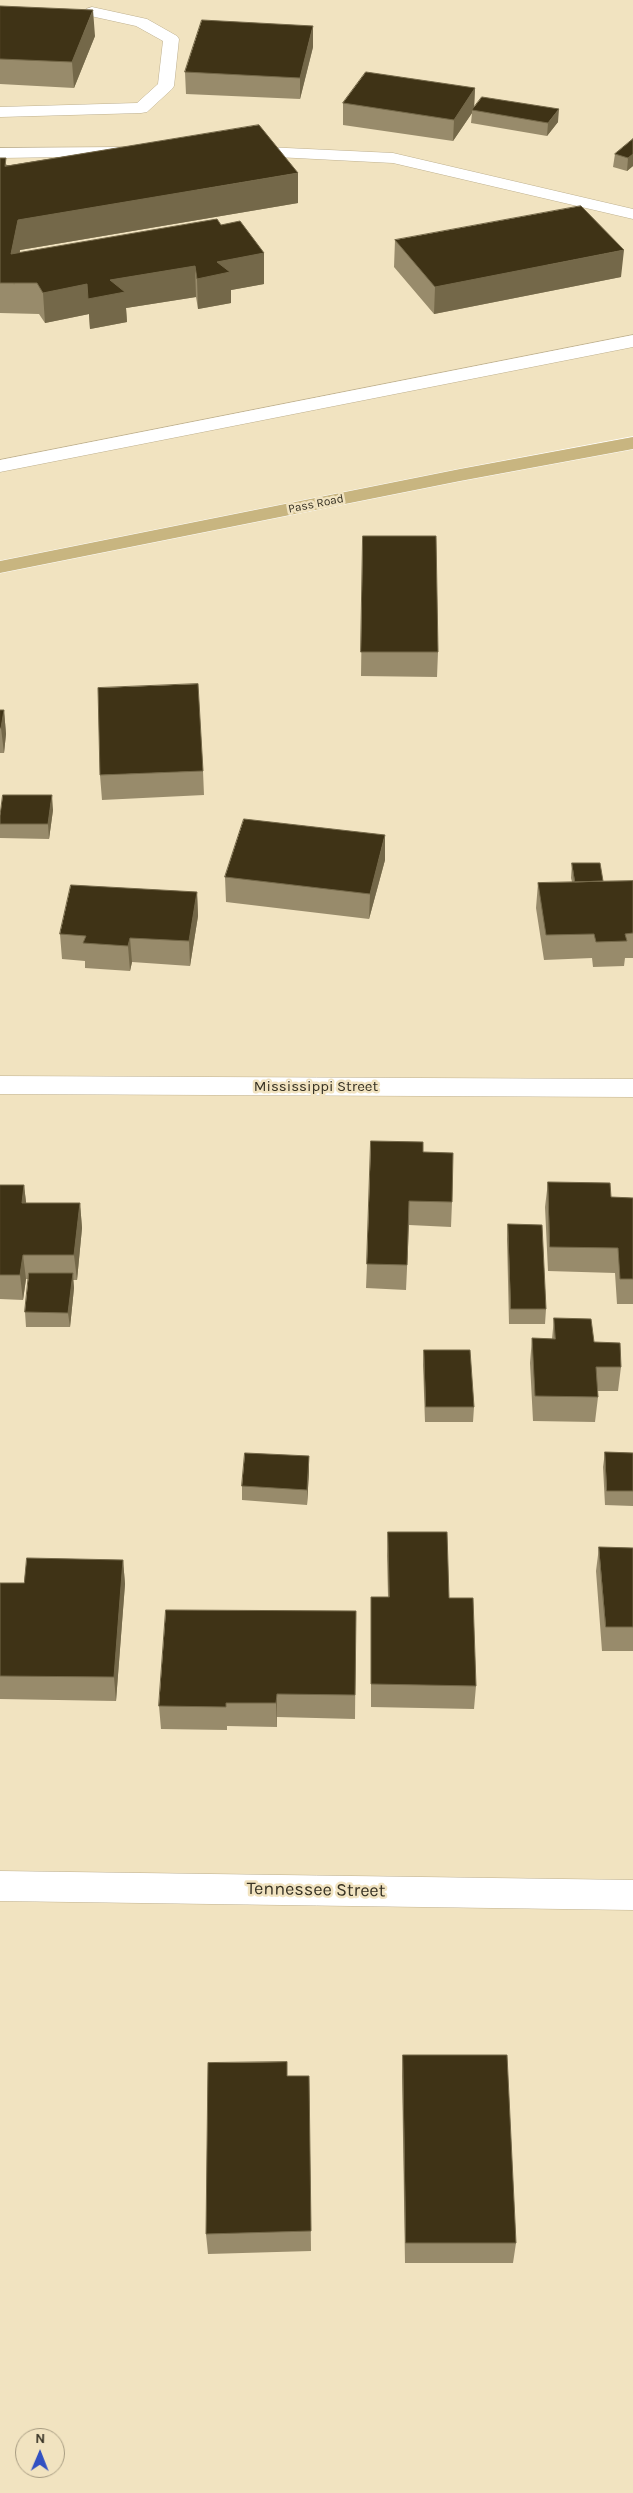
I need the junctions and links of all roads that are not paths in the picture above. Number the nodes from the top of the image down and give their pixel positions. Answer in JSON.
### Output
{"nodes":[{"id":1,"x":92,"y":12,"type":"edge"},
{"id":2,"x":0,"y":112,"type":"edge"},
{"id":3,"x":228,"y":151,"type":"edge"},
{"id":4,"x":139,"y":152,"type":"edge"},
{"id":5,"x":0,"y":153,"type":"edge"},
{"id":6,"x":633,"y":214,"type":"edge"},
{"id":7,"x":633,"y":341,"type":"edge"},
{"id":8,"x":633,"y":443,"type":"edge"},
{"id":9,"x":0,"y":466,"type":"edge"},
{"id":10,"x":0,"y":567,"type":"edge"},
{"id":11,"x":0,"y":1085,"type":"edge"},
{"id":12,"x":633,"y":1088,"type":"edge"},
{"id":13,"x":0,"y":1886,"type":"edge"},
{"id":14,"x":633,"y":1895,"type":"edge"}],
"edges":[{"from":1,"to":2,"type":"street"},
{"from":3,"to":6,"type":"street"},
{"from":4,"to":5,"type":"street"},
{"from":7,"to":9,"type":"street"},
{"from":8,"to":10,"type":"main road","name":"Pass Road"},
{"from":11,"to":12,"type":"street","name":"Mississippi Street"},
{"from":13,"to":14,"type":"street","name":"Tennessee Street"}]}
